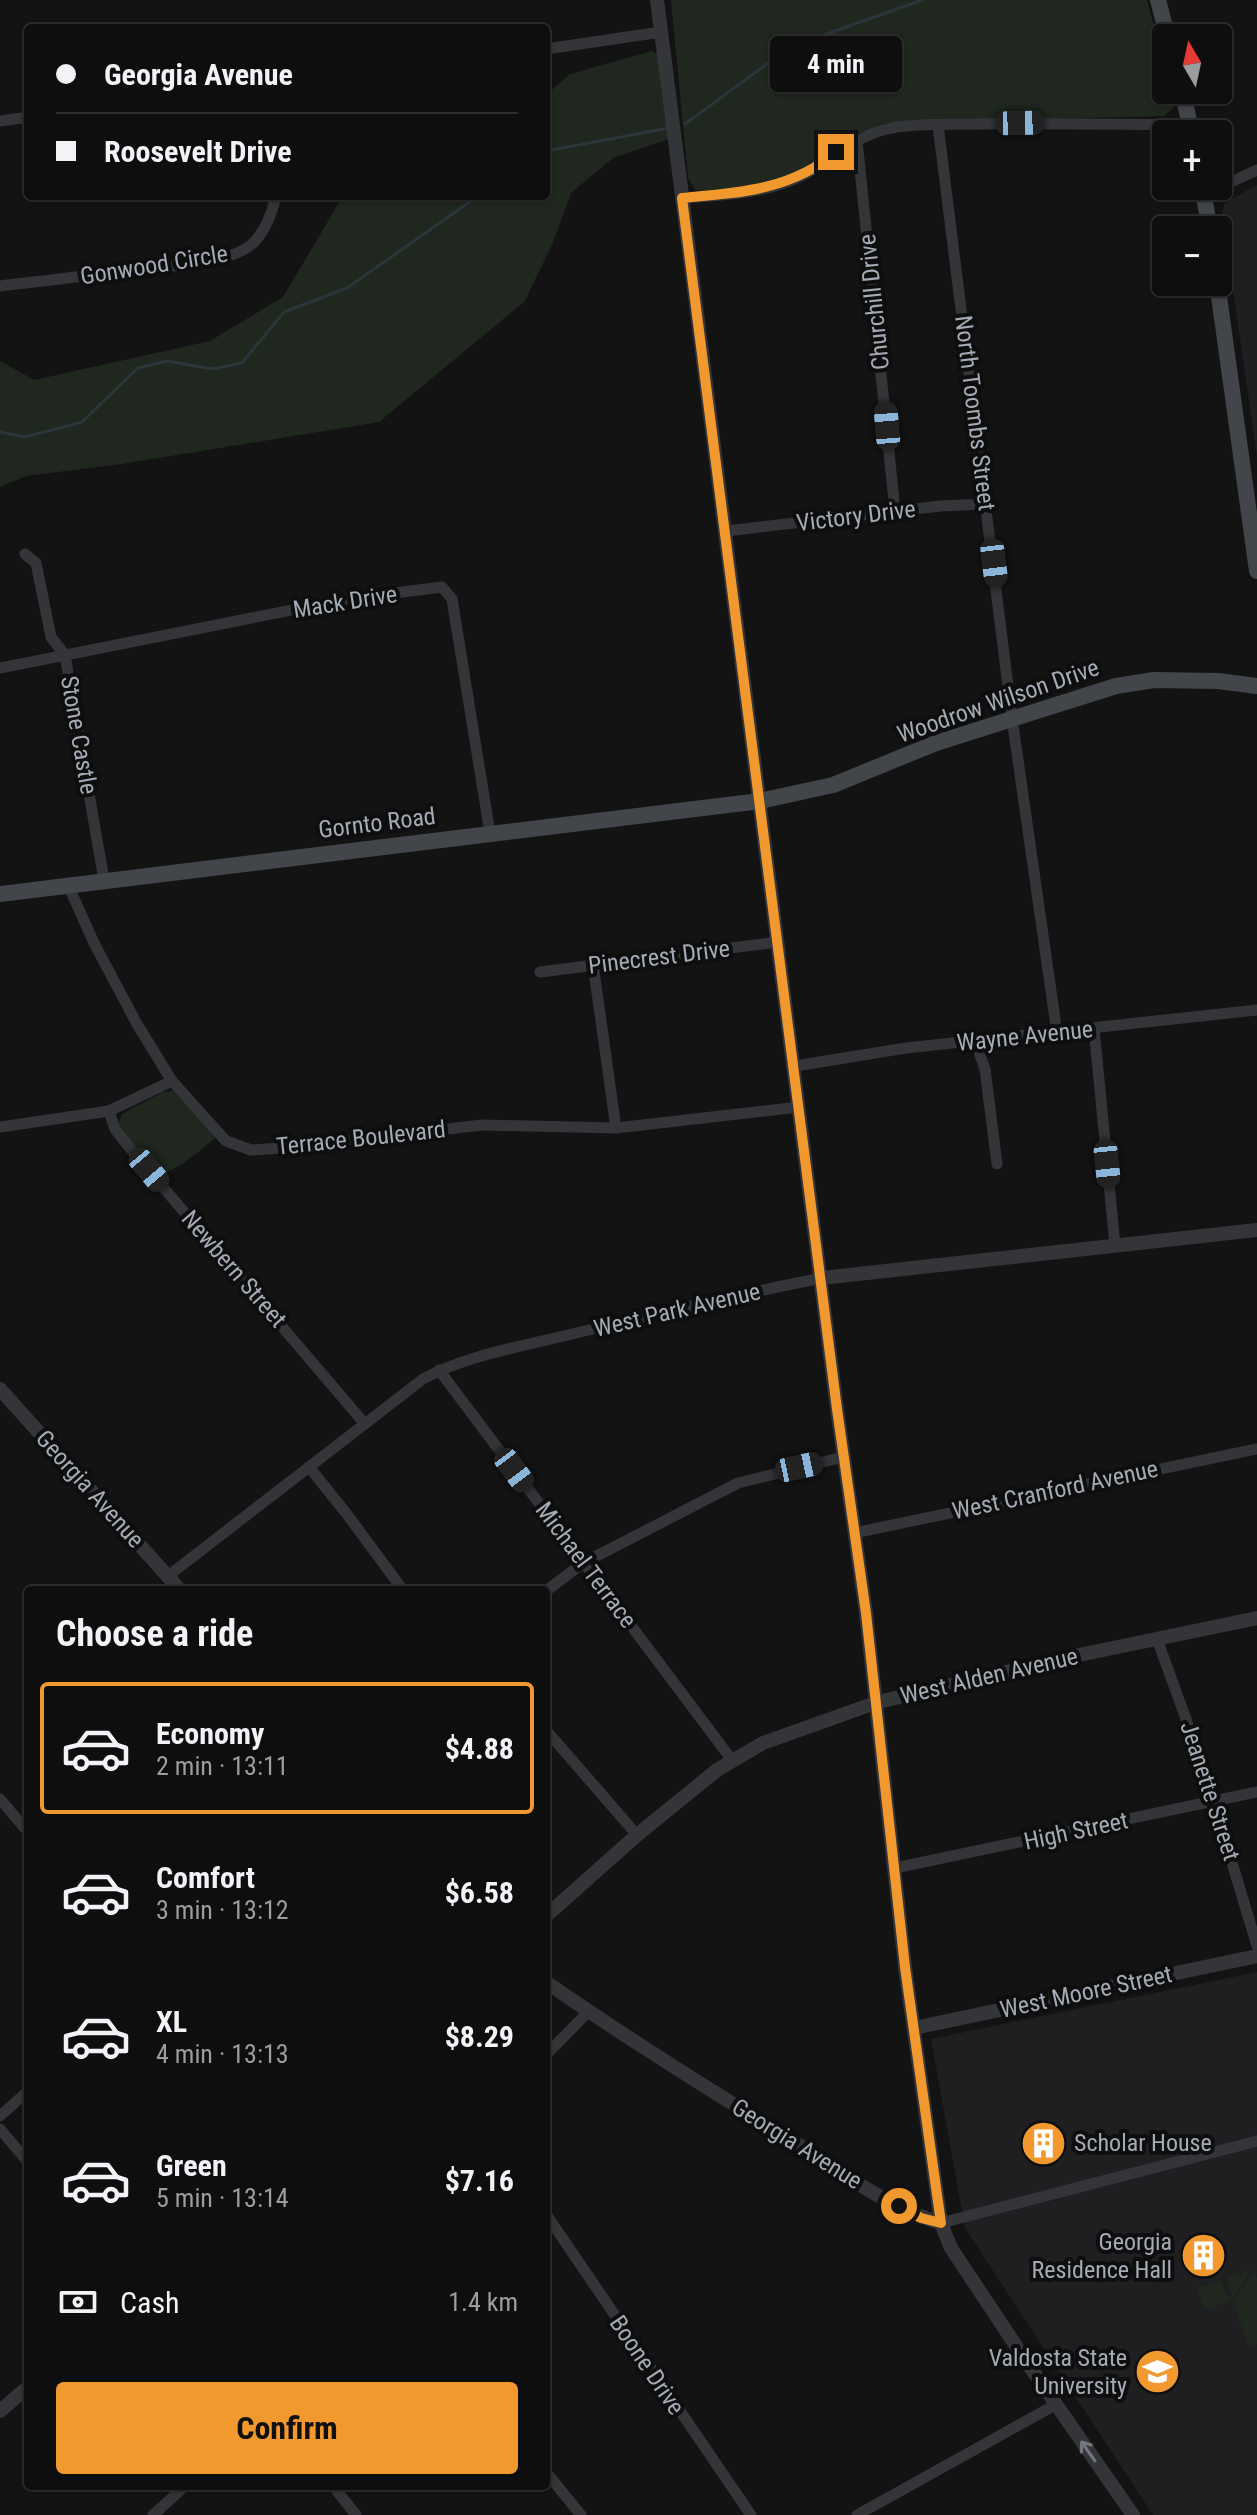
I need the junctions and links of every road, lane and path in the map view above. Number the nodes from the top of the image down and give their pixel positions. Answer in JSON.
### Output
{"nodes":[{"id":1,"x":657,"y":0,"type":"edge"},
{"id":2,"x":1158,"y":0,"type":"edge"},
{"id":3,"x":1164,"y":24,"type":"edge"},
{"id":4,"x":661,"y":32,"type":"junction"},
{"id":5,"x":550,"y":48,"type":"edge"},
{"id":6,"x":24,"y":118,"type":"edge"},
{"id":7,"x":0,"y":121,"type":"edge"},
{"id":8,"x":938,"y":125,"type":"junction"},
{"id":9,"x":1152,"y":127,"type":"edge"},
{"id":10,"x":857,"y":140,"type":"junction"},
{"id":11,"x":1257,"y":170,"type":"edge"},
{"id":12,"x":1232,"y":179,"type":"edge"},
{"id":13,"x":682,"y":198,"type":"junction"},
{"id":14,"x":275,"y":200,"type":"edge"},
{"id":15,"x":0,"y":286,"type":"edge"},
{"id":16,"x":1219,"y":296,"type":"edge"},
{"id":17,"x":986,"y":504,"type":"junction"},
{"id":18,"x":895,"y":511,"type":"junction"},
{"id":19,"x":726,"y":531,"type":"junction"},
{"id":20,"x":25,"y":554,"type":"dead end"},
{"id":21,"x":1257,"y":571,"type":"edge"},
{"id":22,"x":65,"y":655,"type":"junction"},
{"id":23,"x":0,"y":668,"type":"edge"},
{"id":24,"x":1257,"y":686,"type":"edge"},
{"id":25,"x":1012,"y":718,"type":"junction"},
{"id":26,"x":760,"y":801,"type":"junction"},
{"id":27,"x":490,"y":833,"type":"junction"},
{"id":28,"x":104,"y":880,"type":"junction"},
{"id":29,"x":68,"y":885,"type":"junction"},
{"id":30,"x":0,"y":894,"type":"edge"},
{"id":31,"x":778,"y":942,"type":"junction"},
{"id":32,"x":593,"y":964,"type":"junction"},
{"id":33,"x":540,"y":972,"type":"dead end"},
{"id":34,"x":1257,"y":1010,"type":"edge"},
{"id":35,"x":1094,"y":1028,"type":"junction"},
{"id":36,"x":1057,"y":1033,"type":"junction"},
{"id":37,"x":975,"y":1041,"type":"junction"},
{"id":38,"x":795,"y":1066,"type":"junction"},
{"id":39,"x":172,"y":1081,"type":"junction"},
{"id":40,"x":799,"y":1107,"type":"junction"},
{"id":41,"x":109,"y":1111,"type":"junction"},
{"id":42,"x":0,"y":1127,"type":"edge"},
{"id":43,"x":616,"y":1128,"type":"junction"},
{"id":44,"x":997,"y":1164,"type":"dead end"},
{"id":45,"x":1257,"y":1230,"type":"edge"},
{"id":46,"x":1115,"y":1245,"type":"junction"},
{"id":47,"x":822,"y":1278,"type":"junction"},
{"id":48,"x":439,"y":1370,"type":"junction"},
{"id":49,"x":0,"y":1389,"type":"edge"},
{"id":50,"x":365,"y":1424,"type":"junction"},
{"id":51,"x":1257,"y":1449,"type":"edge"},
{"id":52,"x":843,"y":1457,"type":"junction"},
{"id":53,"x":309,"y":1467,"type":"junction"},
{"id":54,"x":854,"y":1533,"type":"junction"},
{"id":55,"x":583,"y":1563,"type":"junction"},
{"id":56,"x":168,"y":1576,"type":"junction"},
{"id":57,"x":177,"y":1586,"type":"edge"},
{"id":58,"x":400,"y":1586,"type":"edge"},
{"id":59,"x":550,"y":1588,"type":"edge"},
{"id":60,"x":1257,"y":1618,"type":"edge"},
{"id":61,"x":1157,"y":1639,"type":"junction"},
{"id":62,"x":878,"y":1702,"type":"junction"},
{"id":63,"x":550,"y":1735,"type":"edge"},
{"id":64,"x":732,"y":1760,"type":"junction"},
{"id":65,"x":1257,"y":1792,"type":"edge"},
{"id":66,"x":0,"y":1799,"type":"edge"},
{"id":67,"x":1214,"y":1801,"type":"junction"},
{"id":68,"x":10,"y":1811,"type":"junction"},
{"id":69,"x":0,"y":1820,"type":"edge"},
{"id":70,"x":24,"y":1827,"type":"edge"},
{"id":71,"x":637,"y":1835,"type":"junction"},
{"id":72,"x":895,"y":1868,"type":"junction"},
{"id":73,"x":550,"y":1912,"type":"edge"},
{"id":74,"x":1257,"y":1946,"type":"edge"},
{"id":75,"x":1257,"y":1956,"type":"edge"},
{"id":76,"x":550,"y":1985,"type":"edge"},
{"id":77,"x":589,"y":2011,"type":"junction"},
{"id":78,"x":914,"y":2028,"type":"junction"},
{"id":79,"x":550,"y":2051,"type":"edge"},
{"id":80,"x":24,"y":2095,"type":"edge"},
{"id":81,"x":0,"y":2116,"type":"edge"},
{"id":82,"x":0,"y":2129,"type":"edge"},
{"id":83,"x":1257,"y":2141,"type":"edge"},
{"id":84,"x":24,"y":2157,"type":"edge"},
{"id":85,"x":550,"y":2220,"type":"edge"},
{"id":86,"x":941,"y":2223,"type":"junction"},
{"id":87,"x":24,"y":2390,"type":"edge"},
{"id":88,"x":1055,"y":2405,"type":"junction"},
{"id":89,"x":0,"y":2411,"type":"edge"},
{"id":90,"x":550,"y":2477,"type":"edge"},
{"id":91,"x":181,"y":2490,"type":"edge"},
{"id":92,"x":336,"y":2490,"type":"edge"},
{"id":93,"x":153,"y":2515,"type":"edge"},
{"id":94,"x":356,"y":2515,"type":"edge"},
{"id":95,"x":581,"y":2515,"type":"edge"},
{"id":96,"x":751,"y":2515,"type":"edge"},
{"id":97,"x":857,"y":2515,"type":"edge"},
{"id":98,"x":1133,"y":2515,"type":"edge"}],
"edges":[{"from":1,"to":4,"type":"street"},
{"from":2,"to":3,"type":"main road"},
{"from":4,"to":5,"type":"street"},
{"from":4,"to":13,"type":"street"},
{"from":6,"to":7,"type":"street"},
{"from":8,"to":9,"type":"street"},
{"from":8,"to":10,"type":"street"},
{"from":8,"to":17,"type":"street","name":"North Toombs Street"},
{"from":10,"to":13,"type":"street"},
{"from":10,"to":18,"type":"street","name":"Churchill Drive"},
{"from":11,"to":12,"type":"street"},
{"from":13,"to":19,"type":"street"},
{"from":14,"to":15,"type":"street","name":"Gonwood Circle"},
{"from":16,"to":21,"type":"main road"},
{"from":17,"to":18,"type":"street","name":"Victory Drive"},
{"from":17,"to":25,"type":"street","name":"North Toombs Street"},
{"from":18,"to":19,"type":"street","name":"Victory Drive"},
{"from":19,"to":26,"type":"street"},
{"from":20,"to":22,"type":"street","name":"Stone Castle"},
{"from":22,"to":23,"type":"street","name":"Mack Drive"},
{"from":22,"to":27,"type":"street","name":"Mack Drive"},
{"from":22,"to":28,"type":"street","name":"Stone Castle"},
{"from":24,"to":25,"type":"main road","name":"Woodrow Wilson Drive"},
{"from":25,"to":26,"type":"main road","name":"Woodrow Wilson Drive"},
{"from":25,"to":36,"type":"street","name":"North Toombs Street"},
{"from":26,"to":27,"type":"main road","name":"Gornto Road"},
{"from":26,"to":31,"type":"street"},
{"from":27,"to":28,"type":"main road","name":"Gornto Road"},
{"from":28,"to":29,"type":"main road","name":"Gornto Road"},
{"from":29,"to":30,"type":"main road","name":"Gornto Road"},
{"from":29,"to":39,"type":"street","name":"Terrace Boulevard"},
{"from":31,"to":32,"type":"street","name":"Pinecrest Drive"},
{"from":31,"to":38,"type":"street"},
{"from":32,"to":33,"type":"street","name":"Pinecrest Drive"},
{"from":32,"to":43,"type":"street"},
{"from":34,"to":35,"type":"street","name":"Wayne Avenue"},
{"from":35,"to":36,"type":"street","name":"Wayne Avenue"},
{"from":35,"to":46,"type":"street"},
{"from":36,"to":37,"type":"street","name":"Wayne Avenue"},
{"from":37,"to":38,"type":"street","name":"Wayne Avenue"},
{"from":37,"to":44,"type":"street"},
{"from":38,"to":40,"type":"street"},
{"from":39,"to":41,"type":"street"},
{"from":39,"to":43,"type":"street","name":"Terrace Boulevard"},
{"from":40,"to":43,"type":"street","name":"Terrace Boulevard"},
{"from":40,"to":47,"type":"street"},
{"from":41,"to":42,"type":"street"},
{"from":41,"to":50,"type":"street","name":"Newbern Street"},
{"from":45,"to":46,"type":"street","name":"West Park Avenue"},
{"from":46,"to":47,"type":"street","name":"West Park Avenue"},
{"from":47,"to":48,"type":"street","name":"West Park Avenue"},
{"from":47,"to":52,"type":"street"},
{"from":48,"to":50,"type":"street","name":"West Park Avenue"},
{"from":48,"to":55,"type":"street","name":"Michael Terrace"},
{"from":49,"to":56,"type":"street","name":"Georgia Avenue"},
{"from":50,"to":53,"type":"street","name":"West Park Avenue"},
{"from":51,"to":54,"type":"street","name":"West Cranford Avenue"},
{"from":52,"to":54,"type":"street"},
{"from":52,"to":55,"type":"street"},
{"from":53,"to":56,"type":"street","name":"West Park Avenue"},
{"from":53,"to":58,"type":"street"},
{"from":54,"to":62,"type":"street"},
{"from":55,"to":59,"type":"street"},
{"from":55,"to":64,"type":"street","name":"Michael Terrace"},
{"from":56,"to":57,"type":"street","name":"Georgia Avenue"},
{"from":60,"to":61,"type":"street","name":"West Alden Avenue"},
{"from":61,"to":62,"type":"street","name":"West Alden Avenue"},
{"from":61,"to":67,"type":"street","name":"Jeanette Street"},
{"from":62,"to":64,"type":"street","name":"West Alden Avenue"},
{"from":62,"to":72,"type":"street"},
{"from":63,"to":71,"type":"street"},
{"from":64,"to":71,"type":"street","name":"West Alden Avenue"},
{"from":65,"to":67,"type":"street","name":"High Street"},
{"from":66,"to":68,"type":"street"},
{"from":67,"to":72,"type":"street","name":"High Street"},
{"from":67,"to":74,"type":"street","name":"Jeanette Street"},
{"from":68,"to":69,"type":"street"},
{"from":68,"to":70,"type":"street"},
{"from":71,"to":73,"type":"street","name":"West Alden Avenue"},
{"from":72,"to":78,"type":"street"},
{"from":75,"to":78,"type":"street","name":"West Moore Street"},
{"from":76,"to":77,"type":"street","name":"Georgia Avenue"},
{"from":77,"to":79,"type":"street"},
{"from":77,"to":86,"type":"street","name":"Georgia Avenue"},
{"from":78,"to":86,"type":"street"},
{"from":80,"to":81,"type":"street"},
{"from":82,"to":84,"type":"street"},
{"from":83,"to":86,"type":"street"},
{"from":85,"to":96,"type":"street","name":"Boone Drive"},
{"from":86,"to":88,"type":"street"},
{"from":87,"to":89,"type":"street"},
{"from":88,"to":97,"type":"street"},
{"from":98,"to":88,"type":"street","one_way":true},
{"from":90,"to":95,"type":"street"},
{"from":91,"to":93,"type":"street"},
{"from":92,"to":94,"type":"street"}]}
